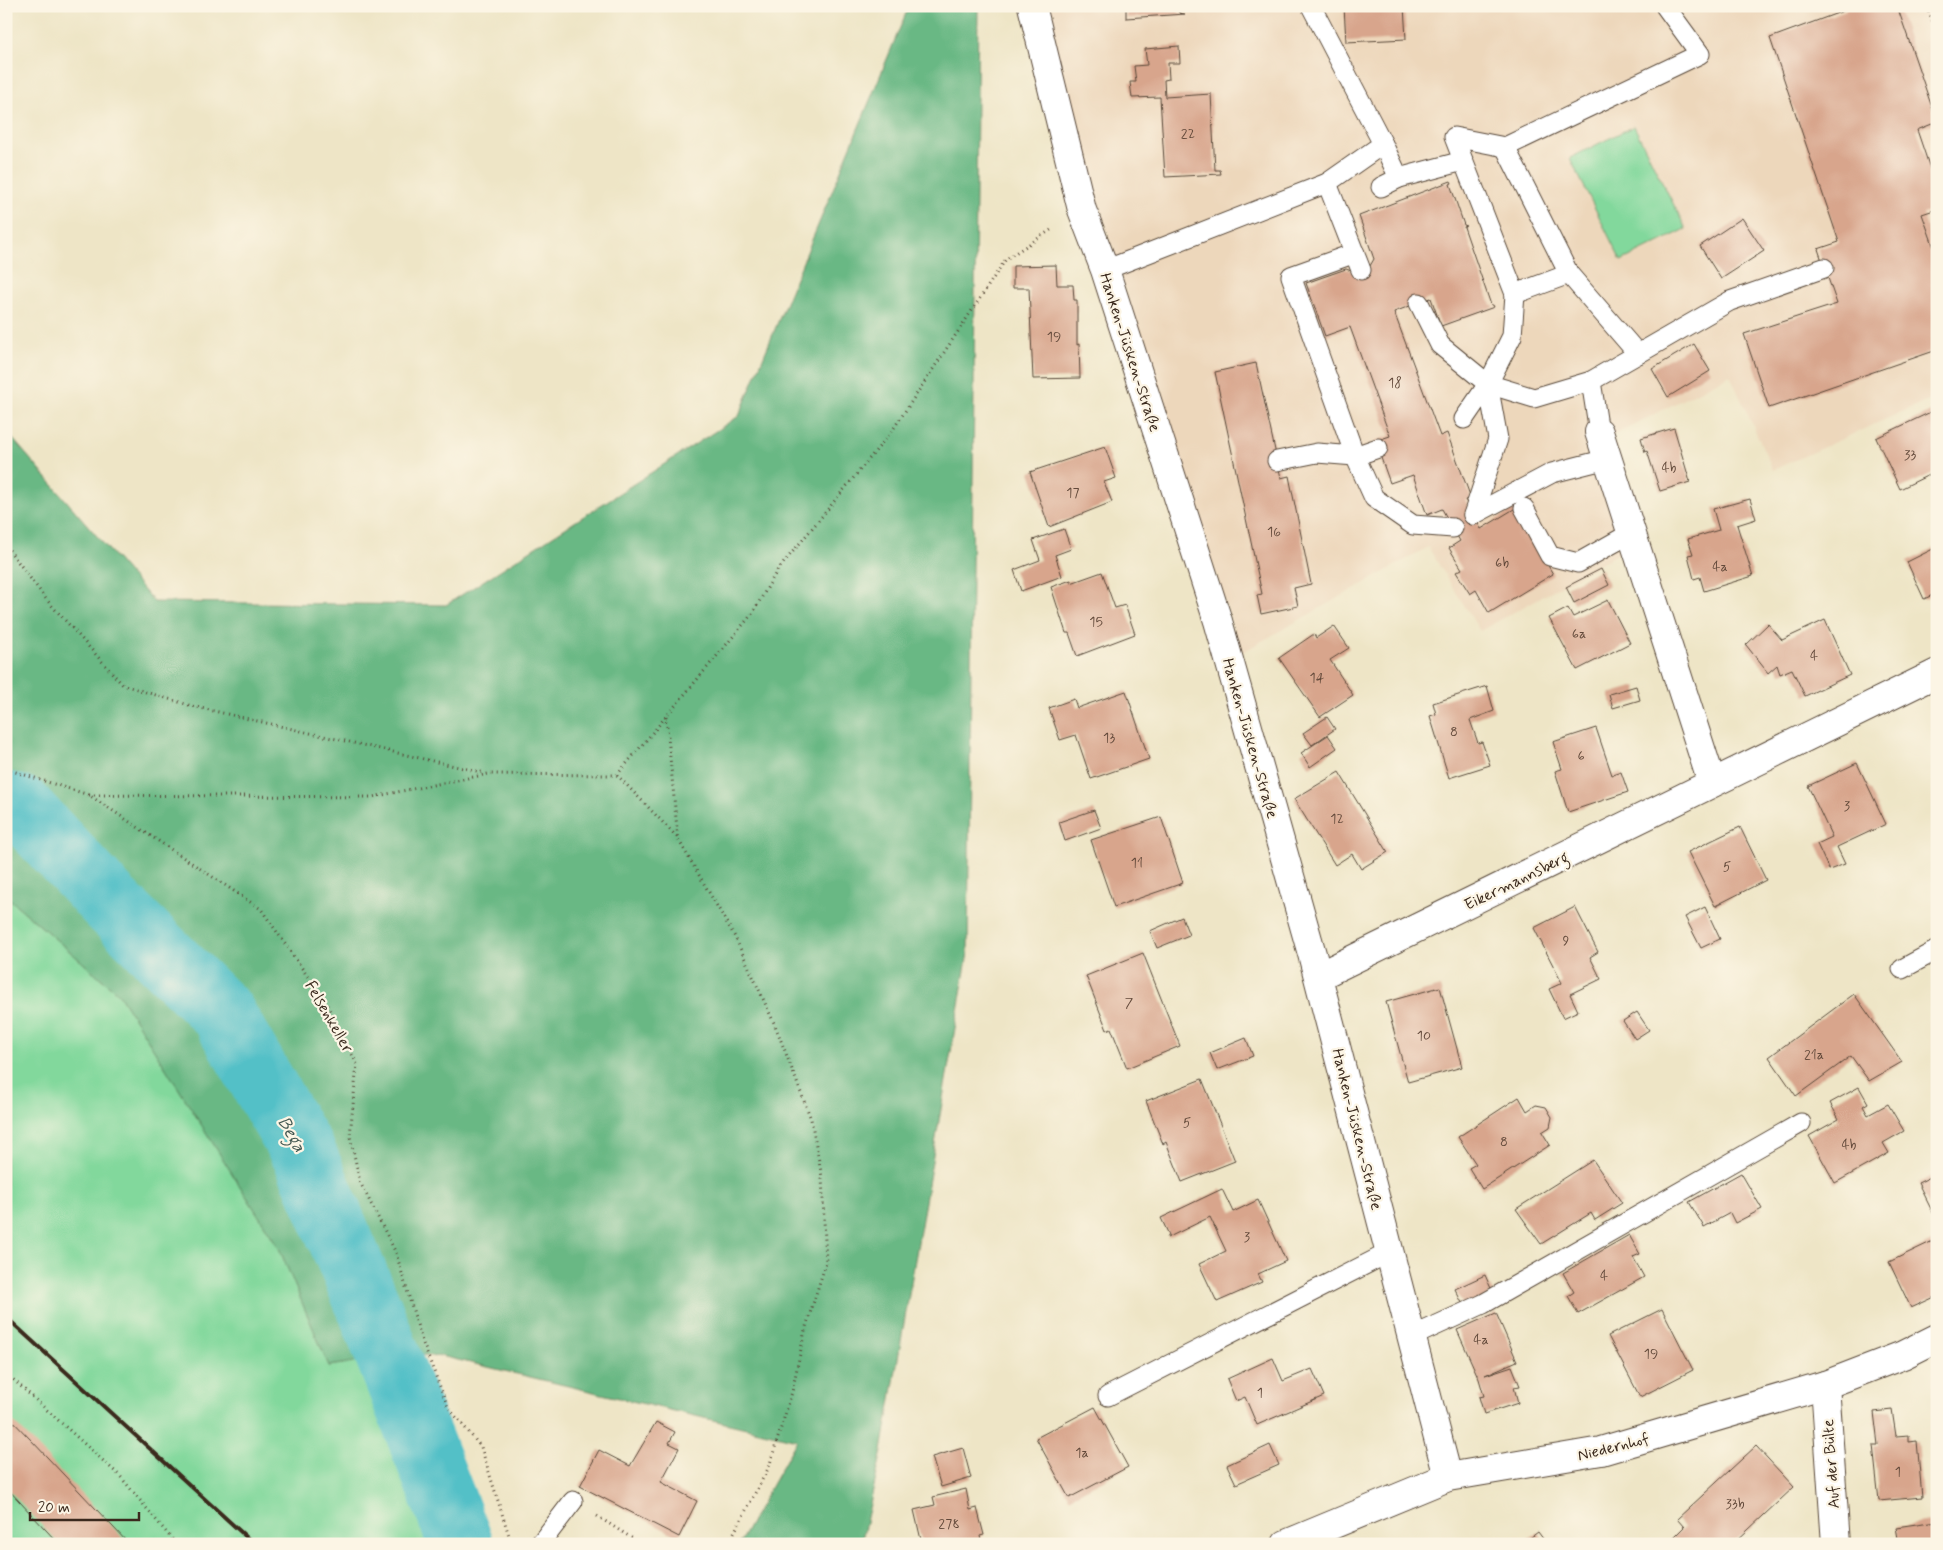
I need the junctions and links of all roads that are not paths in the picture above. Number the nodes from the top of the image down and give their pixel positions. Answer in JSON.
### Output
{"nodes":[{"id":1,"x":1032,"y":6,"type":"edge"},
{"id":2,"x":1311,"y":6,"type":"edge"},
{"id":3,"x":1665,"y":6,"type":"edge"},
{"id":4,"x":1383,"y":144,"type":"junction"},
{"id":5,"x":1505,"y":147,"type":"junction"},
{"id":6,"x":1463,"y":161,"type":"junction"},
{"id":7,"x":1399,"y":178,"type":"junction"},
{"id":8,"x":1327,"y":183,"type":"junction"},
{"id":9,"x":1381,"y":187,"type":"dead end"},
{"id":10,"x":1824,"y":268,"type":"dead end"},
{"id":11,"x":1105,"y":270,"type":"junction"},
{"id":12,"x":1569,"y":274,"type":"junction"},
{"id":13,"x":1515,"y":294,"type":"junction"},
{"id":14,"x":1419,"y":303,"type":"dead end"},
{"id":15,"x":1638,"y":354,"type":"junction"},
{"id":16,"x":1591,"y":381,"type":"junction"},
{"id":17,"x":1488,"y":384,"type":"junction"},
{"id":18,"x":1464,"y":418,"type":"dead end"},
{"id":19,"x":1599,"y":432,"type":"joint"},
{"id":20,"x":1378,"y":448,"type":"dead end"},
{"id":21,"x":1355,"y":456,"type":"junction"},
{"id":22,"x":1607,"y":459,"type":"junction"},
{"id":23,"x":1277,"y":461,"type":"dead end"},
{"id":24,"x":1524,"y":508,"type":"dead end"},
{"id":25,"x":1453,"y":528,"type":"dead end"},
{"id":26,"x":1631,"y":533,"type":"junction"},
{"id":27,"x":1937,"y":674,"type":"edge"},
{"id":28,"x":1712,"y":783,"type":"junction"},
{"id":29,"x":1937,"y":950,"type":"edge"},
{"id":30,"x":1902,"y":969,"type":"dead end"},
{"id":31,"x":1319,"y":976,"type":"junction"},
{"id":32,"x":1800,"y":1123,"type":"dead end"},
{"id":33,"x":1390,"y":1252,"type":"junction"},
{"id":34,"x":1411,"y":1337,"type":"junction"},
{"id":35,"x":1937,"y":1338,"type":"edge"},
{"id":36,"x":1824,"y":1385,"type":"junction"},
{"id":37,"x":1108,"y":1396,"type":"dead end"},
{"id":38,"x":1448,"y":1477,"type":"junction"},
{"id":39,"x":573,"y":1501,"type":"road end"},
{"id":40,"x":540,"y":1544,"type":"edge"},
{"id":41,"x":1286,"y":1544,"type":"edge"},
{"id":42,"x":1836,"y":1544,"type":"edge"}],
"edges":[{"from":1,"to":11,"type":"street","name":"Hanken-Jüsken-Straße"},
{"from":2,"to":4,"type":"lane"},
{"from":3,"to":5,"type":"lane"},
{"from":4,"to":7,"type":"lane"},
{"from":4,"to":8,"type":"lane"},
{"from":5,"to":6,"type":"lane"},
{"from":5,"to":12,"type":"lane"},
{"from":6,"to":7,"type":"lane"},
{"from":6,"to":13,"type":"lane"},
{"from":7,"to":9,"type":"lane"},
{"from":8,"to":11,"type":"lane"},
{"from":8,"to":21,"type":"lane"},
{"from":10,"to":15,"type":"lane"},
{"from":11,"to":31,"type":"street","name":"Hanken-Jüsken-Straße"},
{"from":12,"to":13,"type":"lane"},
{"from":12,"to":15,"type":"lane"},
{"from":13,"to":17,"type":"lane"},
{"from":14,"to":17,"type":"lane"},
{"from":15,"to":16,"type":"lane"},
{"from":16,"to":17,"type":"lane"},
{"from":16,"to":19,"type":"lane"},
{"from":17,"to":18,"type":"lane"},
{"from":17,"to":22,"type":"lane"},
{"from":19,"to":22,"type":"street"},
{"from":20,"to":21,"type":"lane"},
{"from":21,"to":23,"type":"lane"},
{"from":21,"to":25,"type":"lane"},
{"from":22,"to":26,"type":"street"},
{"from":24,"to":26,"type":"lane"},
{"from":26,"to":28,"type":"street"},
{"from":27,"to":28,"type":"street","name":"Eikermannsberg"},
{"from":28,"to":31,"type":"street","name":"Eikermannsberg"},
{"from":29,"to":30,"type":"lane"},
{"from":31,"to":33,"type":"street","name":"Hanken-Jüsken-Straße"},
{"from":32,"to":34,"type":"lane"},
{"from":33,"to":34,"type":"street","name":"Hanken-Jüsken-Straße"},
{"from":33,"to":37,"type":"lane"},
{"from":34,"to":38,"type":"street","name":"Hanken-Jüsken-Straße"},
{"from":35,"to":36,"type":"street","name":"Niedernhof"},
{"from":36,"to":38,"type":"street","name":"Niedernhof"},
{"from":36,"to":42,"type":"street","name":"Auf der Bülte"},
{"from":38,"to":41,"type":"street","name":"Niedernhof"},
{"from":39,"to":40,"type":"lane"}]}
